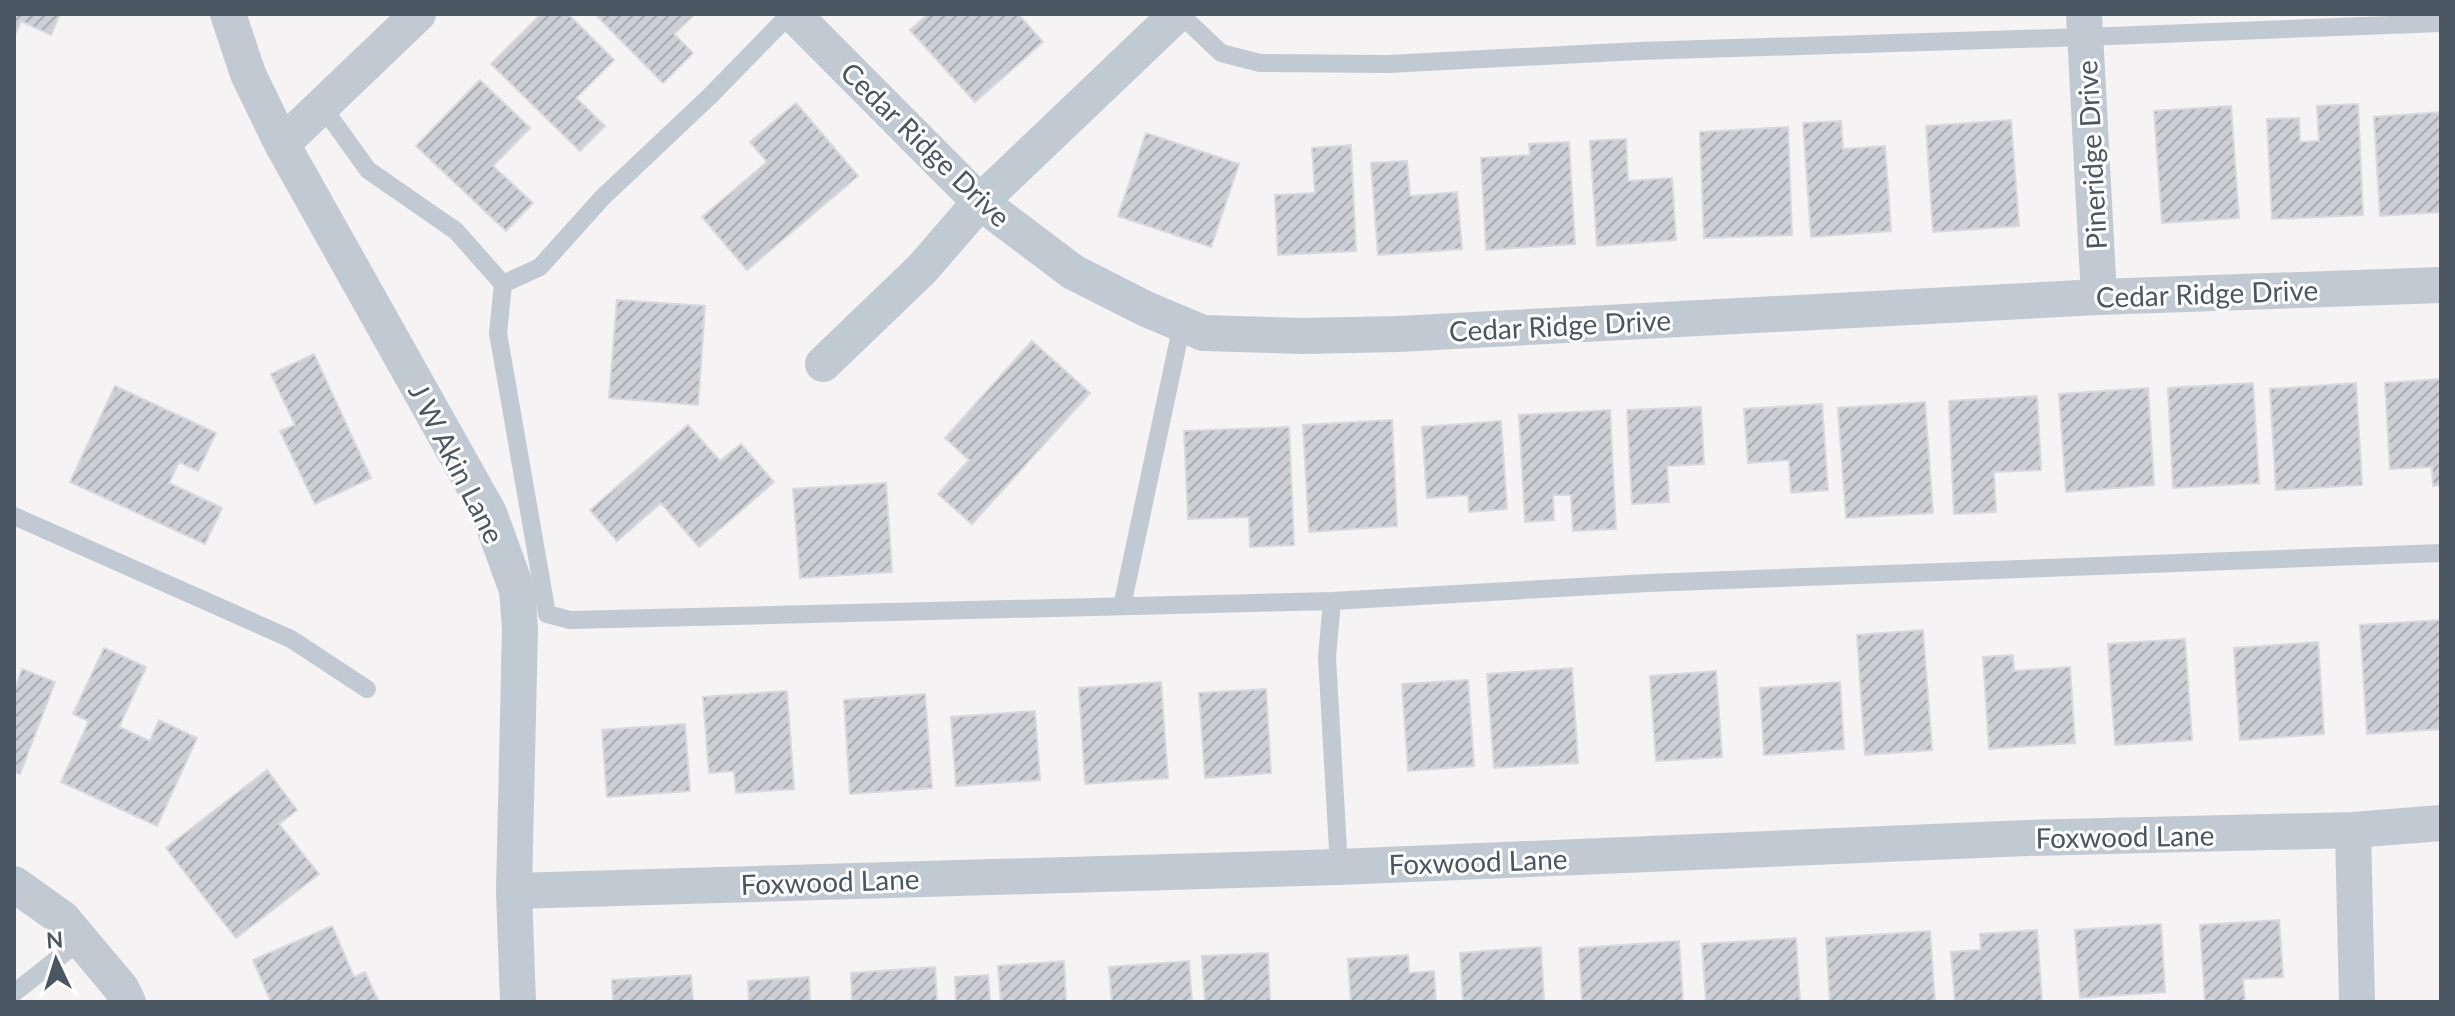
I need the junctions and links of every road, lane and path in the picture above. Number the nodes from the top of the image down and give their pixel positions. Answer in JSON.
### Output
{"nodes":[{"id":1,"x":228,"y":14,"type":"edge"},
{"id":2,"x":418,"y":14,"type":"edge"},
{"id":3,"x":792,"y":14,"type":"edge"},
{"id":4,"x":1179,"y":14,"type":"edge"},
{"id":5,"x":2441,"y":23,"type":"edge"},
{"id":6,"x":2085,"y":26,"type":"edge"},
{"id":7,"x":322,"y":106,"type":"junction"},
{"id":8,"x":282,"y":144,"type":"junction"},
{"id":9,"x":980,"y":202,"type":"junction"},
{"id":10,"x":503,"y":284,"type":"junction"},
{"id":11,"x":2441,"y":285,"type":"edge"},
{"id":12,"x":2099,"y":297,"type":"junction"},
{"id":13,"x":1182,"y":324,"type":"junction"},
{"id":14,"x":823,"y":364,"type":"dead end"},
{"id":15,"x":14,"y":516,"type":"edge"},
{"id":16,"x":2441,"y":553,"type":"edge"},
{"id":17,"x":1332,"y":601,"type":"junction"},
{"id":18,"x":1122,"y":606,"type":"junction"},
{"id":19,"x":367,"y":689,"type":"dead end"},
{"id":20,"x":2441,"y":823,"type":"edge"},
{"id":21,"x":2353,"y":830,"type":"junction"},
{"id":22,"x":1339,"y":867,"type":"junction"},
{"id":23,"x":14,"y":884,"type":"edge"},
{"id":24,"x":514,"y":891,"type":"junction"},
{"id":25,"x":81,"y":940,"type":"junction"},
{"id":26,"x":14,"y":993,"type":"edge"},
{"id":27,"x":128,"y":1002,"type":"edge"},
{"id":28,"x":518,"y":1002,"type":"edge"},
{"id":29,"x":2357,"y":1002,"type":"edge"}],
"edges":[{"from":1,"to":8,"type":"street","name":"J W Akin Lane"},
{"from":2,"to":7,"type":"street"},
{"from":3,"to":9,"type":"street","name":"Cedar Ridge Drive"},
{"from":3,"to":10,"type":"lane"},
{"from":4,"to":6,"type":"lane"},
{"from":4,"to":9,"type":"street"},
{"from":5,"to":6,"type":"lane"},
{"from":6,"to":12,"type":"street","name":"Pineridge Drive"},
{"from":7,"to":8,"type":"street"},
{"from":7,"to":10,"type":"lane"},
{"from":8,"to":24,"type":"street","name":"J W Akin Lane"},
{"from":9,"to":13,"type":"street","name":"Cedar Ridge Drive"},
{"from":9,"to":14,"type":"street"},
{"from":10,"to":18,"type":"lane"},
{"from":11,"to":12,"type":"street","name":"Cedar Ridge Drive"},
{"from":12,"to":13,"type":"street","name":"Cedar Ridge Drive"},
{"from":13,"to":18,"type":"lane"},
{"from":15,"to":19,"type":"lane"},
{"from":16,"to":17,"type":"lane"},
{"from":17,"to":18,"type":"lane"},
{"from":17,"to":22,"type":"lane"},
{"from":20,"to":21,"type":"street","name":"Foxwood Lane"},
{"from":21,"to":22,"type":"street","name":"Foxwood Lane"},
{"from":21,"to":29,"type":"street"},
{"from":22,"to":24,"type":"street","name":"Foxwood Lane"},
{"from":23,"to":25,"type":"street"},
{"from":24,"to":28,"type":"street","name":"J W Akin Lane"},
{"from":25,"to":26,"type":"lane"},
{"from":25,"to":27,"type":"street"}]}
